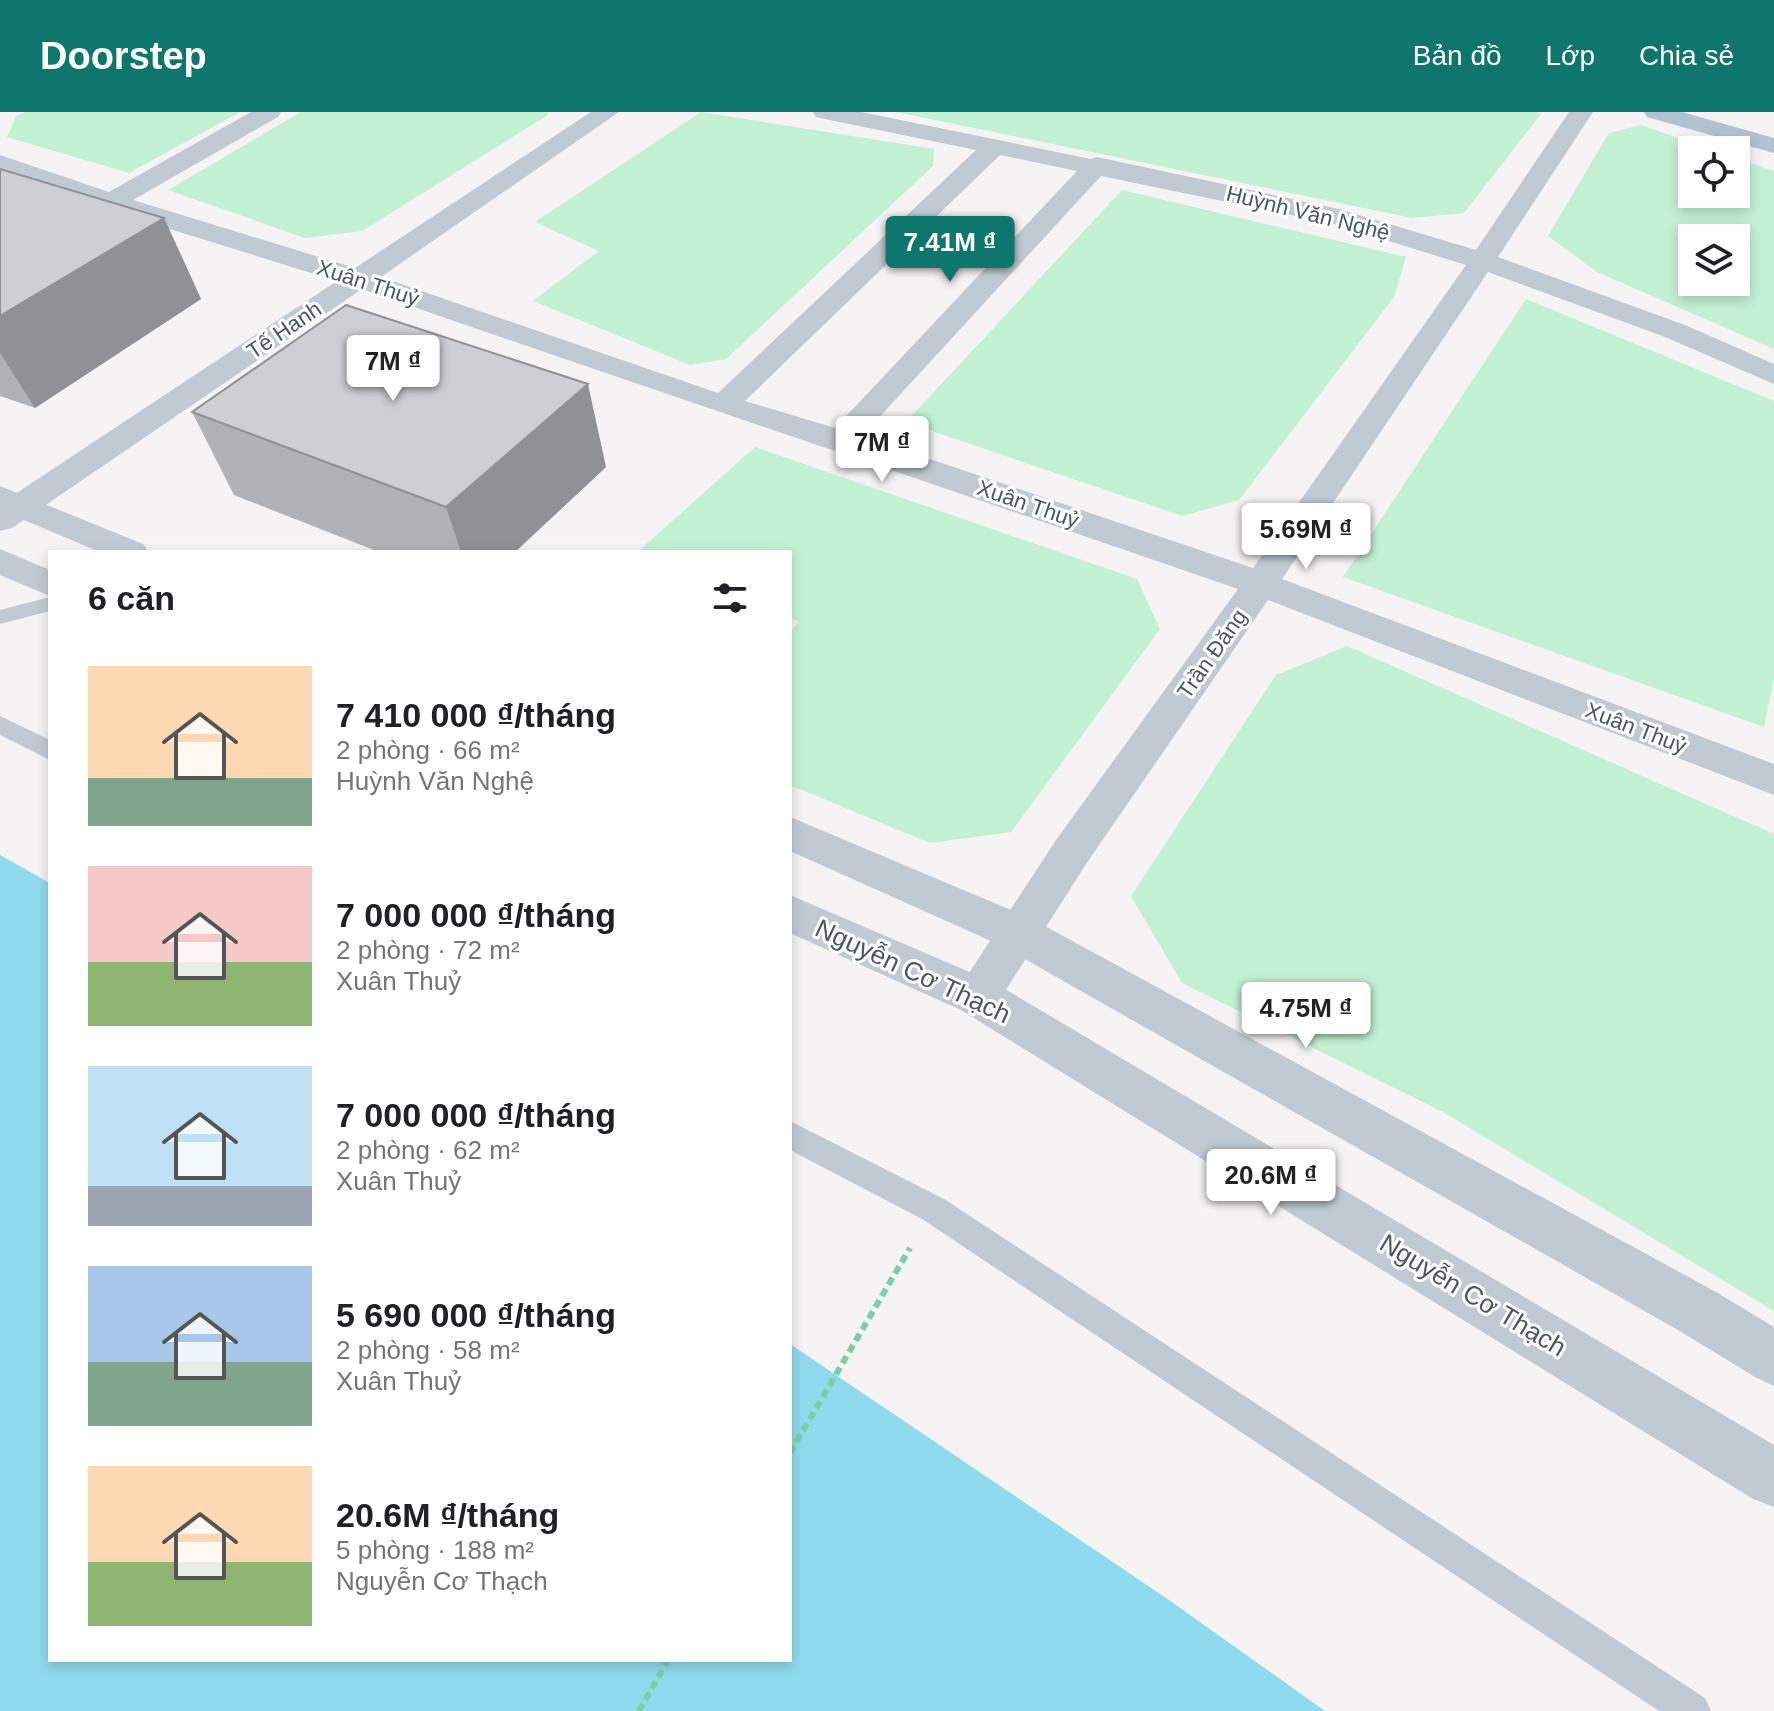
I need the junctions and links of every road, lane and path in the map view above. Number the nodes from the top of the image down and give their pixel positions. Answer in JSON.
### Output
{"nodes":[{"id":1,"x":269,"y":112,"type":"edge"},
{"id":2,"x":607,"y":112,"type":"edge"},
{"id":3,"x":825,"y":112,"type":"edge"},
{"id":4,"x":1581,"y":112,"type":"edge"},
{"id":5,"x":1656,"y":112,"type":"edge"},
{"id":6,"x":1738,"y":112,"type":"edge"},
{"id":7,"x":1774,"y":122,"type":"edge"},
{"id":8,"x":995,"y":146,"type":"junction"},
{"id":9,"x":1774,"y":146,"type":"edge"},
{"id":10,"x":0,"y":163,"type":"edge"},
{"id":11,"x":1097,"y":165,"type":"junction"},
{"id":12,"x":111,"y":202,"type":"junction"},
{"id":13,"x":1483,"y":261,"type":"junction"},
{"id":14,"x":360,"y":279,"type":"junction"},
{"id":15,"x":1774,"y":375,"type":"edge"},
{"id":16,"x":723,"y":405,"type":"junction"},
{"id":17,"x":841,"y":440,"type":"junction"},
{"id":18,"x":7,"y":508,"type":"edge"},
{"id":19,"x":125,"y":550,"type":"edge"},
{"id":20,"x":0,"y":561,"type":"edge"},
{"id":21,"x":48,"y":583,"type":"edge"},
{"id":22,"x":1261,"y":584,"type":"junction"},
{"id":23,"x":48,"y":605,"type":"edge"},
{"id":24,"x":0,"y":617,"type":"edge"},
{"id":25,"x":0,"y":725,"type":"edge"},
{"id":26,"x":48,"y":750,"type":"edge"},
{"id":27,"x":1774,"y":780,"type":"edge"},
{"id":28,"x":792,"y":834,"type":"edge"},
{"id":29,"x":792,"y":914,"type":"edge"},
{"id":30,"x":1016,"y":932,"type":"junction"},
{"id":31,"x":977,"y":996,"type":"junction"},
{"id":32,"x":792,"y":1136,"type":"edge"},
{"id":33,"x":933,"y":1209,"type":"junction"},
{"id":34,"x":1774,"y":1358,"type":"edge"},
{"id":35,"x":792,"y":1450,"type":"edge"},
{"id":36,"x":1774,"y":1478,"type":"edge"},
{"id":37,"x":667,"y":1662,"type":"edge"},
{"id":38,"x":639,"y":1711,"type":"edge"},
{"id":39,"x":1692,"y":1711,"type":"edge"}],
"edges":[{"from":1,"to":12,"type":"street"},
{"from":2,"to":14,"type":"street","name":"Tế Hanh"},
{"from":3,"to":8,"type":"street","name":"Huỳnh Văn Nghệ"},
{"from":4,"to":13,"type":"street","name":"Trần Đăng"},
{"from":5,"to":9,"type":"main road"},
{"from":6,"to":7,"type":"main road"},
{"from":8,"to":11,"type":"street","name":"Huỳnh Văn Nghệ"},
{"from":8,"to":16,"type":"street"},
{"from":10,"to":12,"type":"street","name":"Xuân Thuỷ"},
{"from":11,"to":13,"type":"street","name":"Huỳnh Văn Nghệ"},
{"from":11,"to":17,"type":"street"},
{"from":12,"to":14,"type":"street","name":"Xuân Thuỷ"},
{"from":13,"to":15,"type":"street","name":"Huỳnh Văn Nghệ"},
{"from":13,"to":22,"type":"street","name":"Trần Đăng"},
{"from":14,"to":16,"type":"street","name":"Xuân Thuỷ"},
{"from":14,"to":18,"type":"street","name":"Tế Hanh"},
{"from":16,"to":17,"type":"street","name":"Xuân Thuỷ"},
{"from":17,"to":22,"type":"street","name":"Xuân Thuỷ"},
{"from":18,"to":19,"type":"street"},
{"from":20,"to":21,"type":"street"},
{"from":22,"to":27,"type":"street","name":"Xuân Thuỷ"},
{"from":22,"to":30,"type":"street","name":"Trần Đăng"},
{"from":23,"to":24,"type":"lane"},
{"from":25,"to":26,"type":"lane"},
{"from":28,"to":30,"type":"street"},
{"from":29,"to":31,"type":"street","name":"Nguyễn Cơ Thạch"},
{"from":30,"to":31,"type":"street","name":"Trần Đăng"},
{"from":30,"to":34,"type":"street"},
{"from":31,"to":36,"type":"street","name":"Nguyễn Cơ Thạch"},
{"from":32,"to":33,"type":"lane"},
{"from":33,"to":35,"type":"path"},
{"from":33,"to":39,"type":"lane"},
{"from":37,"to":38,"type":"path"}]}
